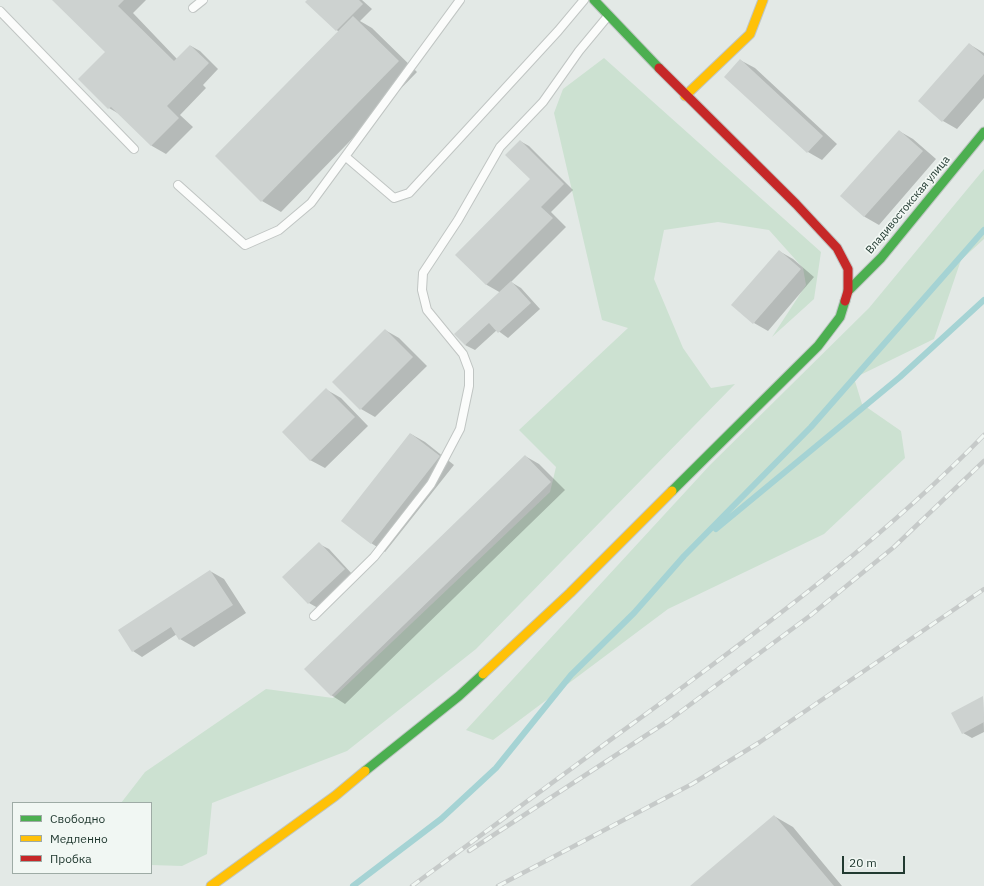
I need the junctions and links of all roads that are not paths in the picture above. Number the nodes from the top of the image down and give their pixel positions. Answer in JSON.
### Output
{"nodes":[{"id":1,"x":203,"y":0,"type":"edge"},
{"id":2,"x":460,"y":0,"type":"edge"},
{"id":3,"x":584,"y":0,"type":"edge"},
{"id":4,"x":594,"y":0,"type":"edge"},
{"id":5,"x":763,"y":0,"type":"edge"},
{"id":6,"x":193,"y":8,"type":"dead end"},
{"id":7,"x":0,"y":11,"type":"edge"},
{"id":8,"x":608,"y":15,"type":"junction"},
{"id":9,"x":685,"y":96,"type":"junction"},
{"id":10,"x":984,"y":132,"type":"edge"},
{"id":11,"x":134,"y":149,"type":"dead end"},
{"id":12,"x":346,"y":157,"type":"junction"},
{"id":13,"x":178,"y":185,"type":"dead end"},
{"id":14,"x":848,"y":290,"type":"junction"},
{"id":15,"x":314,"y":616,"type":"dead end"},
{"id":16,"x":211,"y":886,"type":"edge"}],
"edges":[{"from":1,"to":6,"type":"lane"},
{"from":2,"to":12,"type":"lane"},
{"from":3,"to":12,"type":"lane"},
{"from":4,"to":8,"type":"street"},
{"from":5,"to":9,"type":"street"},
{"from":7,"to":11,"type":"lane"},
{"from":8,"to":9,"type":"street"},
{"from":8,"to":15,"type":"lane"},
{"from":9,"to":14,"type":"street"},
{"from":10,"to":14,"type":"street","name":"Владивостокская улица"},
{"from":12,"to":13,"type":"lane"},
{"from":14,"to":16,"type":"street"}]}
